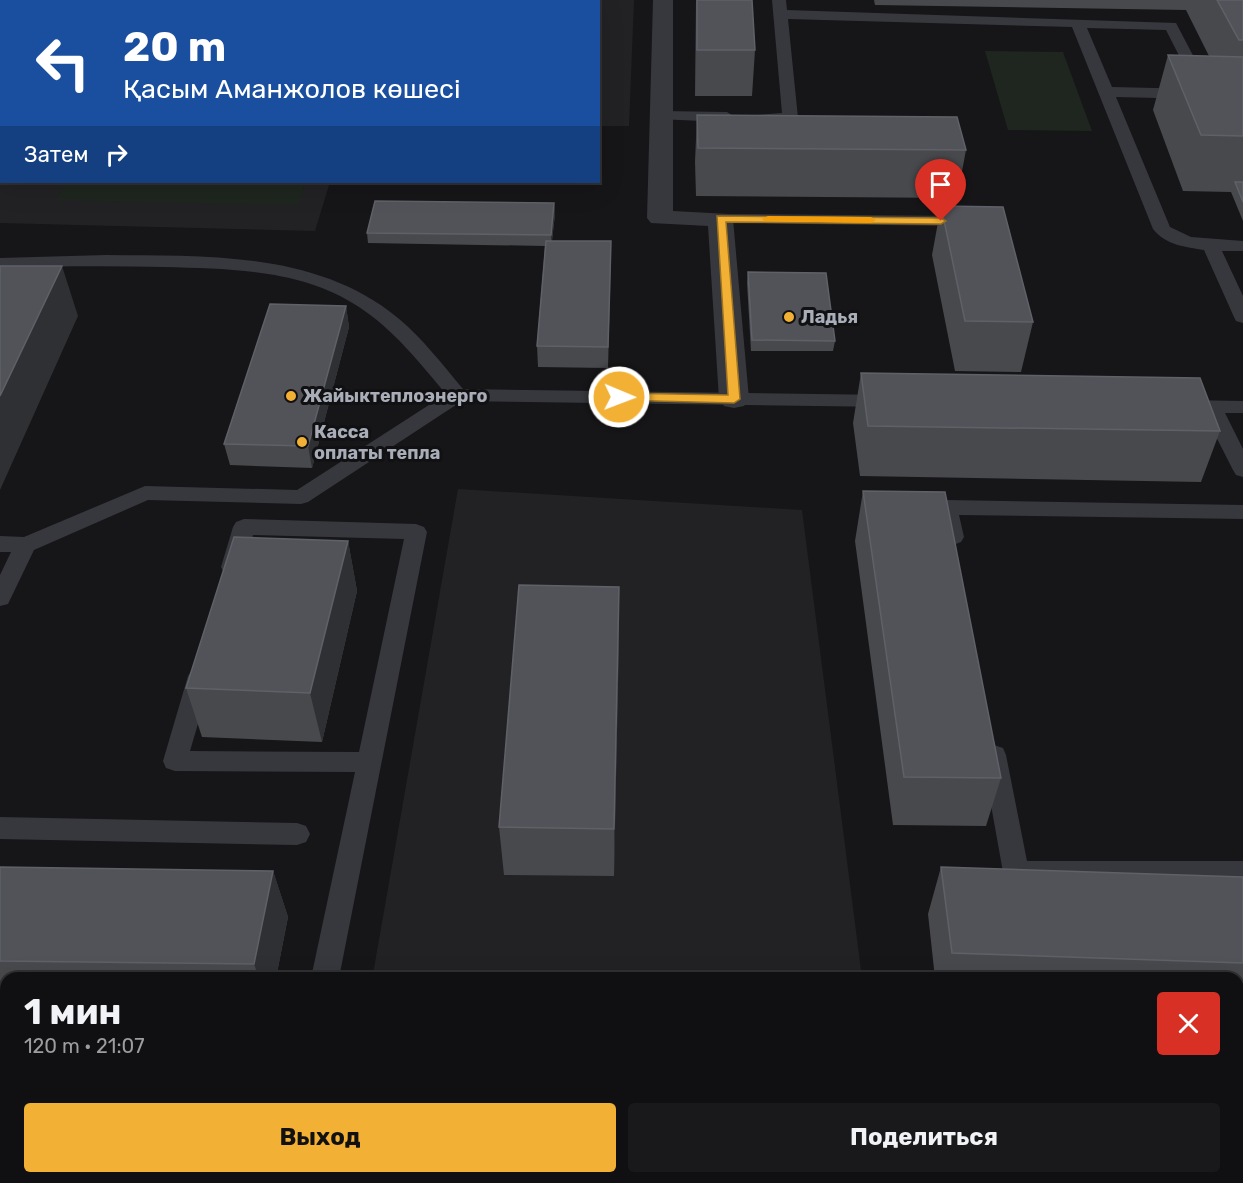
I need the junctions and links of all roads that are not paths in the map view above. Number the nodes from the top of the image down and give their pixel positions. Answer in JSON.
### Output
{"nodes":[{"id":1,"x":663,"y":0,"type":"edge"},
{"id":2,"x":780,"y":7,"type":"edge"},
{"id":3,"x":1078,"y":24,"type":"junction"},
{"id":4,"x":1105,"y":92,"type":"junction"},
{"id":5,"x":1205,"y":93,"type":"junction"},
{"id":6,"x":1243,"y":95,"type":"edge"},
{"id":7,"x":662,"y":117,"type":"junction"},
{"id":8,"x":720,"y":219,"type":"junction"},
{"id":9,"x":963,"y":221,"type":"edge"},
{"id":10,"x":1211,"y":245,"type":"junction"},
{"id":11,"x":1243,"y":246,"type":"edge"},
{"id":12,"x":0,"y":263,"type":"edge"},
{"id":13,"x":1243,"y":317,"type":"edge"},
{"id":14,"x":458,"y":395,"type":"junction"},
{"id":15,"x":734,"y":399,"type":"junction"},
{"id":16,"x":913,"y":402,"type":"edge"},
{"id":17,"x":1163,"y":406,"type":"edge"},
{"id":18,"x":1211,"y":406,"type":"junction"},
{"id":19,"x":1243,"y":407,"type":"edge"},
{"id":20,"x":1243,"y":470,"type":"edge"},
{"id":21,"x":1243,"y":512,"type":"edge"},
{"id":22,"x":0,"y":544,"type":"edge"},
{"id":23,"x":26,"y":545,"type":"junction"},
{"id":24,"x":956,"y":554,"type":"edge"},
{"id":25,"x":224,"y":594,"type":"edge"},
{"id":26,"x":0,"y":598,"type":"edge"},
{"id":27,"x":204,"y":660,"type":"edge"},
{"id":28,"x":989,"y":731,"type":"edge"},
{"id":29,"x":370,"y":762,"type":"junction"},
{"id":30,"x":0,"y":828,"type":"edge"},
{"id":31,"x":297,"y":834,"type":"dead end"},
{"id":32,"x":1243,"y":872,"type":"edge"},
{"id":33,"x":326,"y":972,"type":"edge"}],
"edges":[{"from":1,"to":7,"type":"street"},
{"from":2,"to":3,"type":"lane"},
{"from":2,"to":7,"type":"lane"},
{"from":3,"to":4,"type":"lane"},
{"from":3,"to":5,"type":"lane"},
{"from":4,"to":5,"type":"lane"},
{"from":4,"to":10,"type":"lane"},
{"from":5,"to":6,"type":"lane"},
{"from":7,"to":8,"type":"street"},
{"from":8,"to":9,"type":"lane"},
{"from":8,"to":15,"type":"street"},
{"from":10,"to":11,"type":"lane"},
{"from":10,"to":13,"type":"lane"},
{"from":12,"to":14,"type":"lane"},
{"from":14,"to":15,"type":"lane"},
{"from":14,"to":23,"type":"lane"},
{"from":15,"to":16,"type":"lane"},
{"from":17,"to":18,"type":"lane"},
{"from":18,"to":19,"type":"lane"},
{"from":18,"to":20,"type":"lane"},
{"from":21,"to":24,"type":"lane"},
{"from":22,"to":23,"type":"lane"},
{"from":23,"to":26,"type":"lane"},
{"from":25,"to":29,"type":"lane"},
{"from":27,"to":29,"type":"lane"},
{"from":28,"to":32,"type":"lane"},
{"from":29,"to":33,"type":"lane"},
{"from":30,"to":31,"type":"lane"}]}
